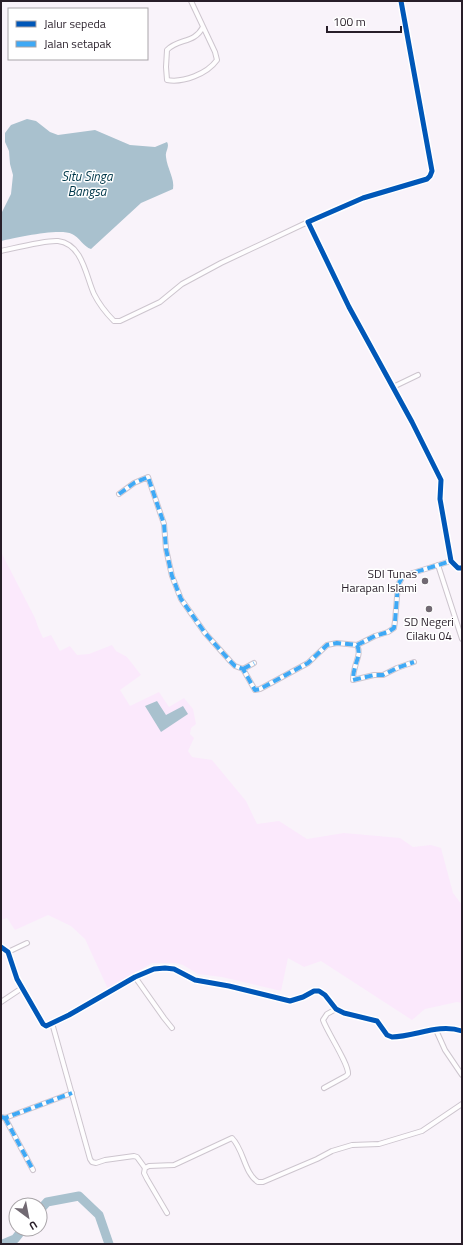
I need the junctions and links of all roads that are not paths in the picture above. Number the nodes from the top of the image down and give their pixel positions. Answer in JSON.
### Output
{"nodes":[{"id":1,"x":191,"y":1,"type":"edge"},
{"id":2,"x":401,"y":1,"type":"edge"},
{"id":3,"x":203,"y":27,"type":"junction"},
{"id":4,"x":308,"y":222,"type":"junction"},
{"id":5,"x":1,"y":251,"type":"edge"},
{"id":6,"x":418,"y":375,"type":"dead end"},
{"id":7,"x":393,"y":387,"type":"junction"},
{"id":8,"x":119,"y":494,"type":"dead end"},
{"id":9,"x":451,"y":561,"type":"junction"},
{"id":10,"x":438,"y":565,"type":"junction"},
{"id":11,"x":462,"y":568,"type":"edge"},
{"id":12,"x":462,"y":639,"type":"edge"},
{"id":13,"x":357,"y":645,"type":"junction"},
{"id":14,"x":414,"y":662,"type":"dead end"},
{"id":15,"x":254,"y":663,"type":"dead end"},
{"id":16,"x":243,"y":669,"type":"junction"},
{"id":17,"x":27,"y":943,"type":"dead end"},
{"id":18,"x":1,"y":947,"type":"edge"},
{"id":19,"x":8,"y":952,"type":"junction"},
{"id":20,"x":135,"y":977,"type":"junction"},
{"id":21,"x":22,"y":988,"type":"junction"},
{"id":22,"x":1,"y":1002,"type":"edge"},
{"id":23,"x":336,"y":1009,"type":"junction"},
{"id":24,"x":52,"y":1023,"type":"junction"},
{"id":25,"x":172,"y":1028,"type":"dead end"},
{"id":26,"x":436,"y":1030,"type":"junction"},
{"id":27,"x":462,"y":1031,"type":"edge"},
{"id":28,"x":462,"y":1075,"type":"edge"},
{"id":29,"x":324,"y":1088,"type":"dead end"},
{"id":30,"x":72,"y":1093,"type":"junction"},
{"id":31,"x":462,"y":1104,"type":"edge"},
{"id":32,"x":3,"y":1118,"type":"edge"},
{"id":33,"x":146,"y":1168,"type":"junction"},
{"id":34,"x":33,"y":1170,"type":"dead end"},
{"id":35,"x":167,"y":1213,"type":"dead end"}],
"edges":[{"from":1,"to":3,"type":"street"},
{"from":2,"to":4,"type":"street"},
{"from":3,"to":3,"type":"street"},
{"from":4,"to":5,"type":"street"},
{"from":4,"to":7,"type":"street"},
{"from":6,"to":7,"type":"street"},
{"from":7,"to":9,"type":"street"},
{"from":8,"to":16,"type":"street"},
{"from":9,"to":10,"type":"street"},
{"from":9,"to":11,"type":"street"},
{"from":10,"to":12,"type":"street"},
{"from":10,"to":13,"type":"street"},
{"from":13,"to":14,"type":"street"},
{"from":13,"to":16,"type":"street"},
{"from":15,"to":16,"type":"street"},
{"from":17,"to":19,"type":"street"},
{"from":18,"to":19,"type":"street"},
{"from":19,"to":21,"type":"street"},
{"from":20,"to":23,"type":"street"},
{"from":20,"to":24,"type":"street"},
{"from":20,"to":25,"type":"street"},
{"from":21,"to":22,"type":"street"},
{"from":21,"to":24,"type":"street"},
{"from":23,"to":26,"type":"street"},
{"from":23,"to":29,"type":"street"},
{"from":24,"to":30,"type":"street"},
{"from":26,"to":27,"type":"street"},
{"from":26,"to":28,"type":"street"},
{"from":30,"to":32,"type":"street"},
{"from":30,"to":33,"type":"street"},
{"from":31,"to":33,"type":"street"},
{"from":32,"to":34,"type":"street"},
{"from":33,"to":35,"type":"street"}]}
